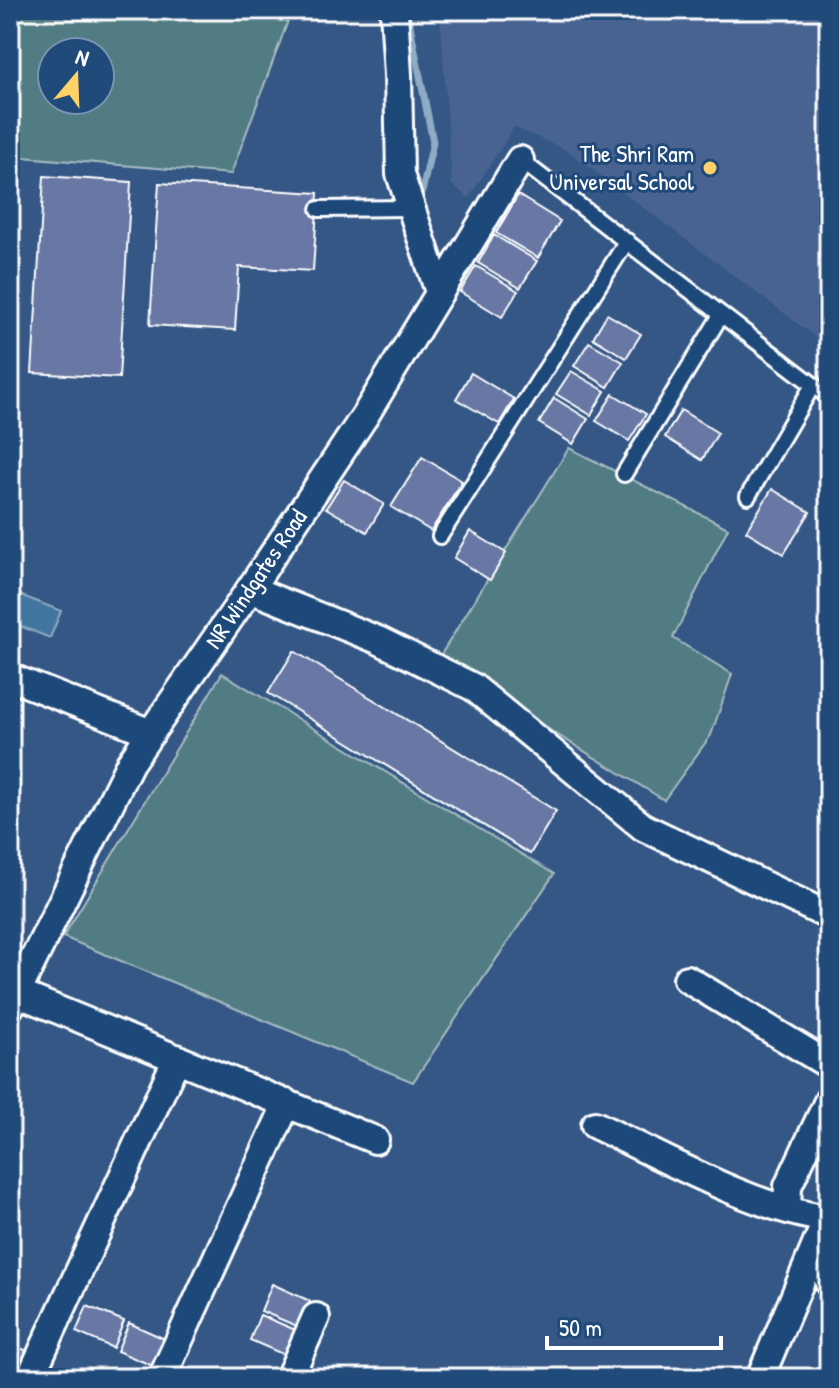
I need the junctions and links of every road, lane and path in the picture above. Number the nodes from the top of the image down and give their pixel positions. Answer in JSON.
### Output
{"nodes":[{"id":1,"x":394,"y":10,"type":"edge"},
{"id":2,"x":520,"y":160,"type":"joint"},
{"id":3,"x":411,"y":208,"type":"junction"},
{"id":4,"x":319,"y":209,"type":"dead end"},
{"id":5,"x":627,"y":241,"type":"junction"},
{"id":6,"x":439,"y":292,"type":"junction"},
{"id":7,"x":721,"y":315,"type":"junction"},
{"id":8,"x":813,"y":385,"type":"junction"},
{"id":9,"x":829,"y":397,"type":"edge"},
{"id":10,"x":624,"y":474,"type":"dead end"},
{"id":11,"x":748,"y":496,"type":"dead end"},
{"id":12,"x":440,"y":536,"type":"dead end"},
{"id":13,"x":250,"y":589,"type":"junction"},
{"id":14,"x":10,"y":677,"type":"edge"},
{"id":15,"x":151,"y":733,"type":"junction"},
{"id":16,"x":829,"y":916,"type":"edge"},
{"id":17,"x":687,"y":979,"type":"dead end"},
{"id":18,"x":14,"y":1000,"type":"edge"},
{"id":19,"x":177,"y":1058,"type":"junction"},
{"id":20,"x":829,"y":1065,"type":"edge"},
{"id":21,"x":829,"y":1099,"type":"edge"},
{"id":22,"x":287,"y":1103,"type":"junction"},
{"id":23,"x":595,"y":1125,"type":"dead end"},
{"id":24,"x":375,"y":1140,"type":"dead end"},
{"id":25,"x":787,"y":1209,"type":"junction"},
{"id":26,"x":824,"y":1227,"type":"edge"},
{"id":27,"x":829,"y":1283,"type":"edge"},
{"id":28,"x":316,"y":1317,"type":"dead end"},
{"id":29,"x":30,"y":1378,"type":"edge"},
{"id":30,"x":162,"y":1378,"type":"edge"},
{"id":31,"x":289,"y":1378,"type":"edge"},
{"id":32,"x":760,"y":1378,"type":"edge"}],
"edges":[{"from":1,"to":3,"type":"street"},
{"from":2,"to":5,"type":"lane"},
{"from":2,"to":6,"type":"street","name":"NR Windgates Road"},
{"from":3,"to":4,"type":"lane"},
{"from":3,"to":6,"type":"street"},
{"from":5,"to":7,"type":"lane"},
{"from":5,"to":12,"type":"lane"},
{"from":6,"to":13,"type":"street","name":"NR Windgates Road"},
{"from":7,"to":8,"type":"lane"},
{"from":7,"to":10,"type":"lane"},
{"from":8,"to":9,"type":"lane"},
{"from":8,"to":11,"type":"lane"},
{"from":13,"to":15,"type":"street","name":"NR Windgates Road"},
{"from":13,"to":16,"type":"street"},
{"from":14,"to":15,"type":"street"},
{"from":15,"to":18,"type":"street","name":"NR Windgates Road"},
{"from":17,"to":20,"type":"street"},
{"from":18,"to":19,"type":"street"},
{"from":19,"to":22,"type":"street"},
{"from":19,"to":29,"type":"street"},
{"from":21,"to":25,"type":"street"},
{"from":22,"to":24,"type":"street"},
{"from":22,"to":30,"type":"street"},
{"from":23,"to":25,"type":"street"},
{"from":25,"to":26,"type":"street"},
{"from":26,"to":27,"type":"street"},
{"from":26,"to":32,"type":"street"},
{"from":28,"to":31,"type":"street"}]}
